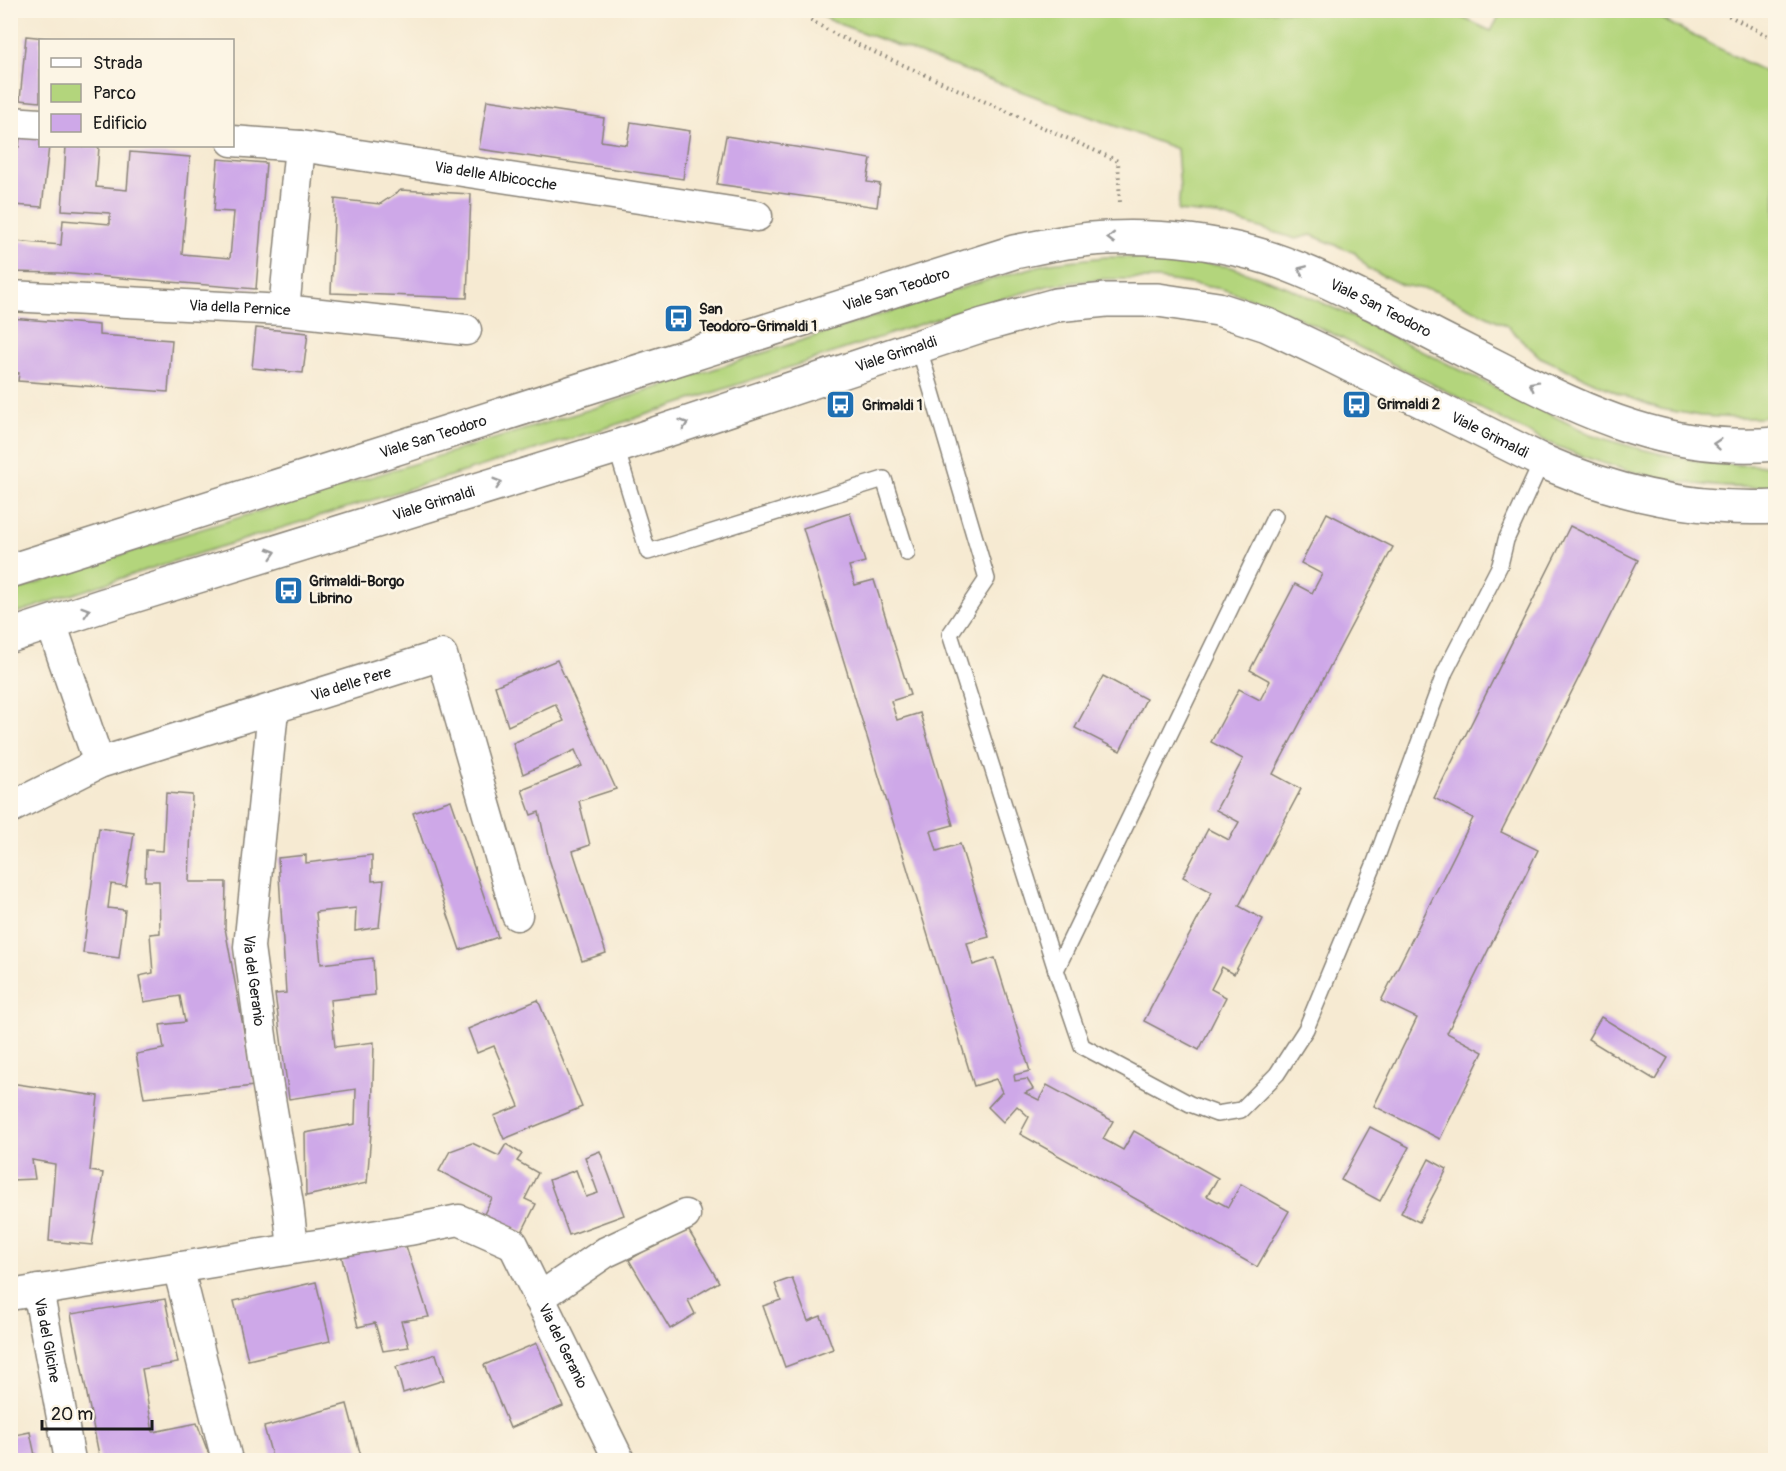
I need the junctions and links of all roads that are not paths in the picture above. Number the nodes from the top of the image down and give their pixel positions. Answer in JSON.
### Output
{"nodes":[{"id":1,"x":10,"y":122,"type":"edge"},
{"id":2,"x":39,"y":124,"type":"edge"},
{"id":3,"x":234,"y":141,"type":"edge"},
{"id":4,"x":300,"y":146,"type":"junction"},
{"id":5,"x":757,"y":216,"type":"dead end"},
{"id":6,"x":10,"y":296,"type":"edge"},
{"id":7,"x":284,"y":310,"type":"junction"},
{"id":8,"x":466,"y":330,"type":"dead end"},
{"id":9,"x":919,"y":348,"type":"junction"},
{"id":10,"x":1776,"y":444,"type":"edge"},
{"id":11,"x":616,"y":447,"type":"junction"},
{"id":12,"x":1542,"y":461,"type":"junction"},
{"id":13,"x":1776,"y":507,"type":"edge"},
{"id":14,"x":1275,"y":516,"type":"dead end"},
{"id":15,"x":907,"y":553,"type":"dead end"},
{"id":16,"x":10,"y":571,"type":"edge"},
{"id":17,"x":51,"y":623,"type":"junction"},
{"id":18,"x":10,"y":636,"type":"edge"},
{"id":19,"x":273,"y":710,"type":"junction"},
{"id":20,"x":99,"y":763,"type":"junction"},
{"id":21,"x":10,"y":808,"type":"edge"},
{"id":22,"x":517,"y":915,"type":"dead end"},
{"id":23,"x":1056,"y":970,"type":"junction"},
{"id":24,"x":686,"y":1215,"type":"dead end"},
{"id":25,"x":293,"y":1248,"type":"junction"},
{"id":26,"x":178,"y":1267,"type":"junction"},
{"id":27,"x":24,"y":1293,"type":"edge"},
{"id":28,"x":540,"y":1298,"type":"junction"},
{"id":29,"x":69,"y":1461,"type":"edge"},
{"id":30,"x":227,"y":1461,"type":"edge"},
{"id":31,"x":619,"y":1461,"type":"edge"}],
"edges":[{"from":1,"to":2,"type":"street"},
{"from":3,"to":4,"type":"street","name":"Via delle Albicocche"},
{"from":4,"to":5,"type":"street","name":"Via delle Albicocche"},
{"from":4,"to":7,"type":"street"},
{"from":6,"to":7,"type":"street","name":"Via della Pernice"},
{"from":7,"to":8,"type":"street","name":"Via della Pernice"},
{"from":11,"to":9,"type":"main road","name":"Viale Grimaldi","one_way":true},
{"from":9,"to":12,"type":"main road","name":"Viale Grimaldi"},
{"from":9,"to":23,"type":"lane"},
{"from":10,"to":16,"type":"main road","name":"Viale San Teodoro","one_way":true},
{"from":11,"to":15,"type":"lane"},
{"from":17,"to":11,"type":"main road","name":"Viale Grimaldi","one_way":true},
{"from":12,"to":13,"type":"main road","name":"Viale Grimaldi"},
{"from":12,"to":23,"type":"lane"},
{"from":14,"to":23,"type":"lane"},
{"from":17,"to":18,"type":"main road","name":"Viale Grimaldi"},
{"from":17,"to":20,"type":"street"},
{"from":19,"to":20,"type":"street","name":"Via delle Pere"},
{"from":19,"to":22,"type":"street","name":"Via delle Pere"},
{"from":19,"to":25,"type":"street","name":"Via del Geranio"},
{"from":20,"to":21,"type":"street","name":"Via delle Pere"},
{"from":24,"to":28,"type":"street"},
{"from":25,"to":26,"type":"street","name":"Via del Geranio"},
{"from":25,"to":28,"type":"street","name":"Via del Geranio"},
{"from":26,"to":27,"type":"street","name":"Via del Geranio"},
{"from":26,"to":30,"type":"street"},
{"from":27,"to":29,"type":"street","name":"Via del Glicine"},
{"from":28,"to":31,"type":"street","name":"Via del Geranio"}]}
